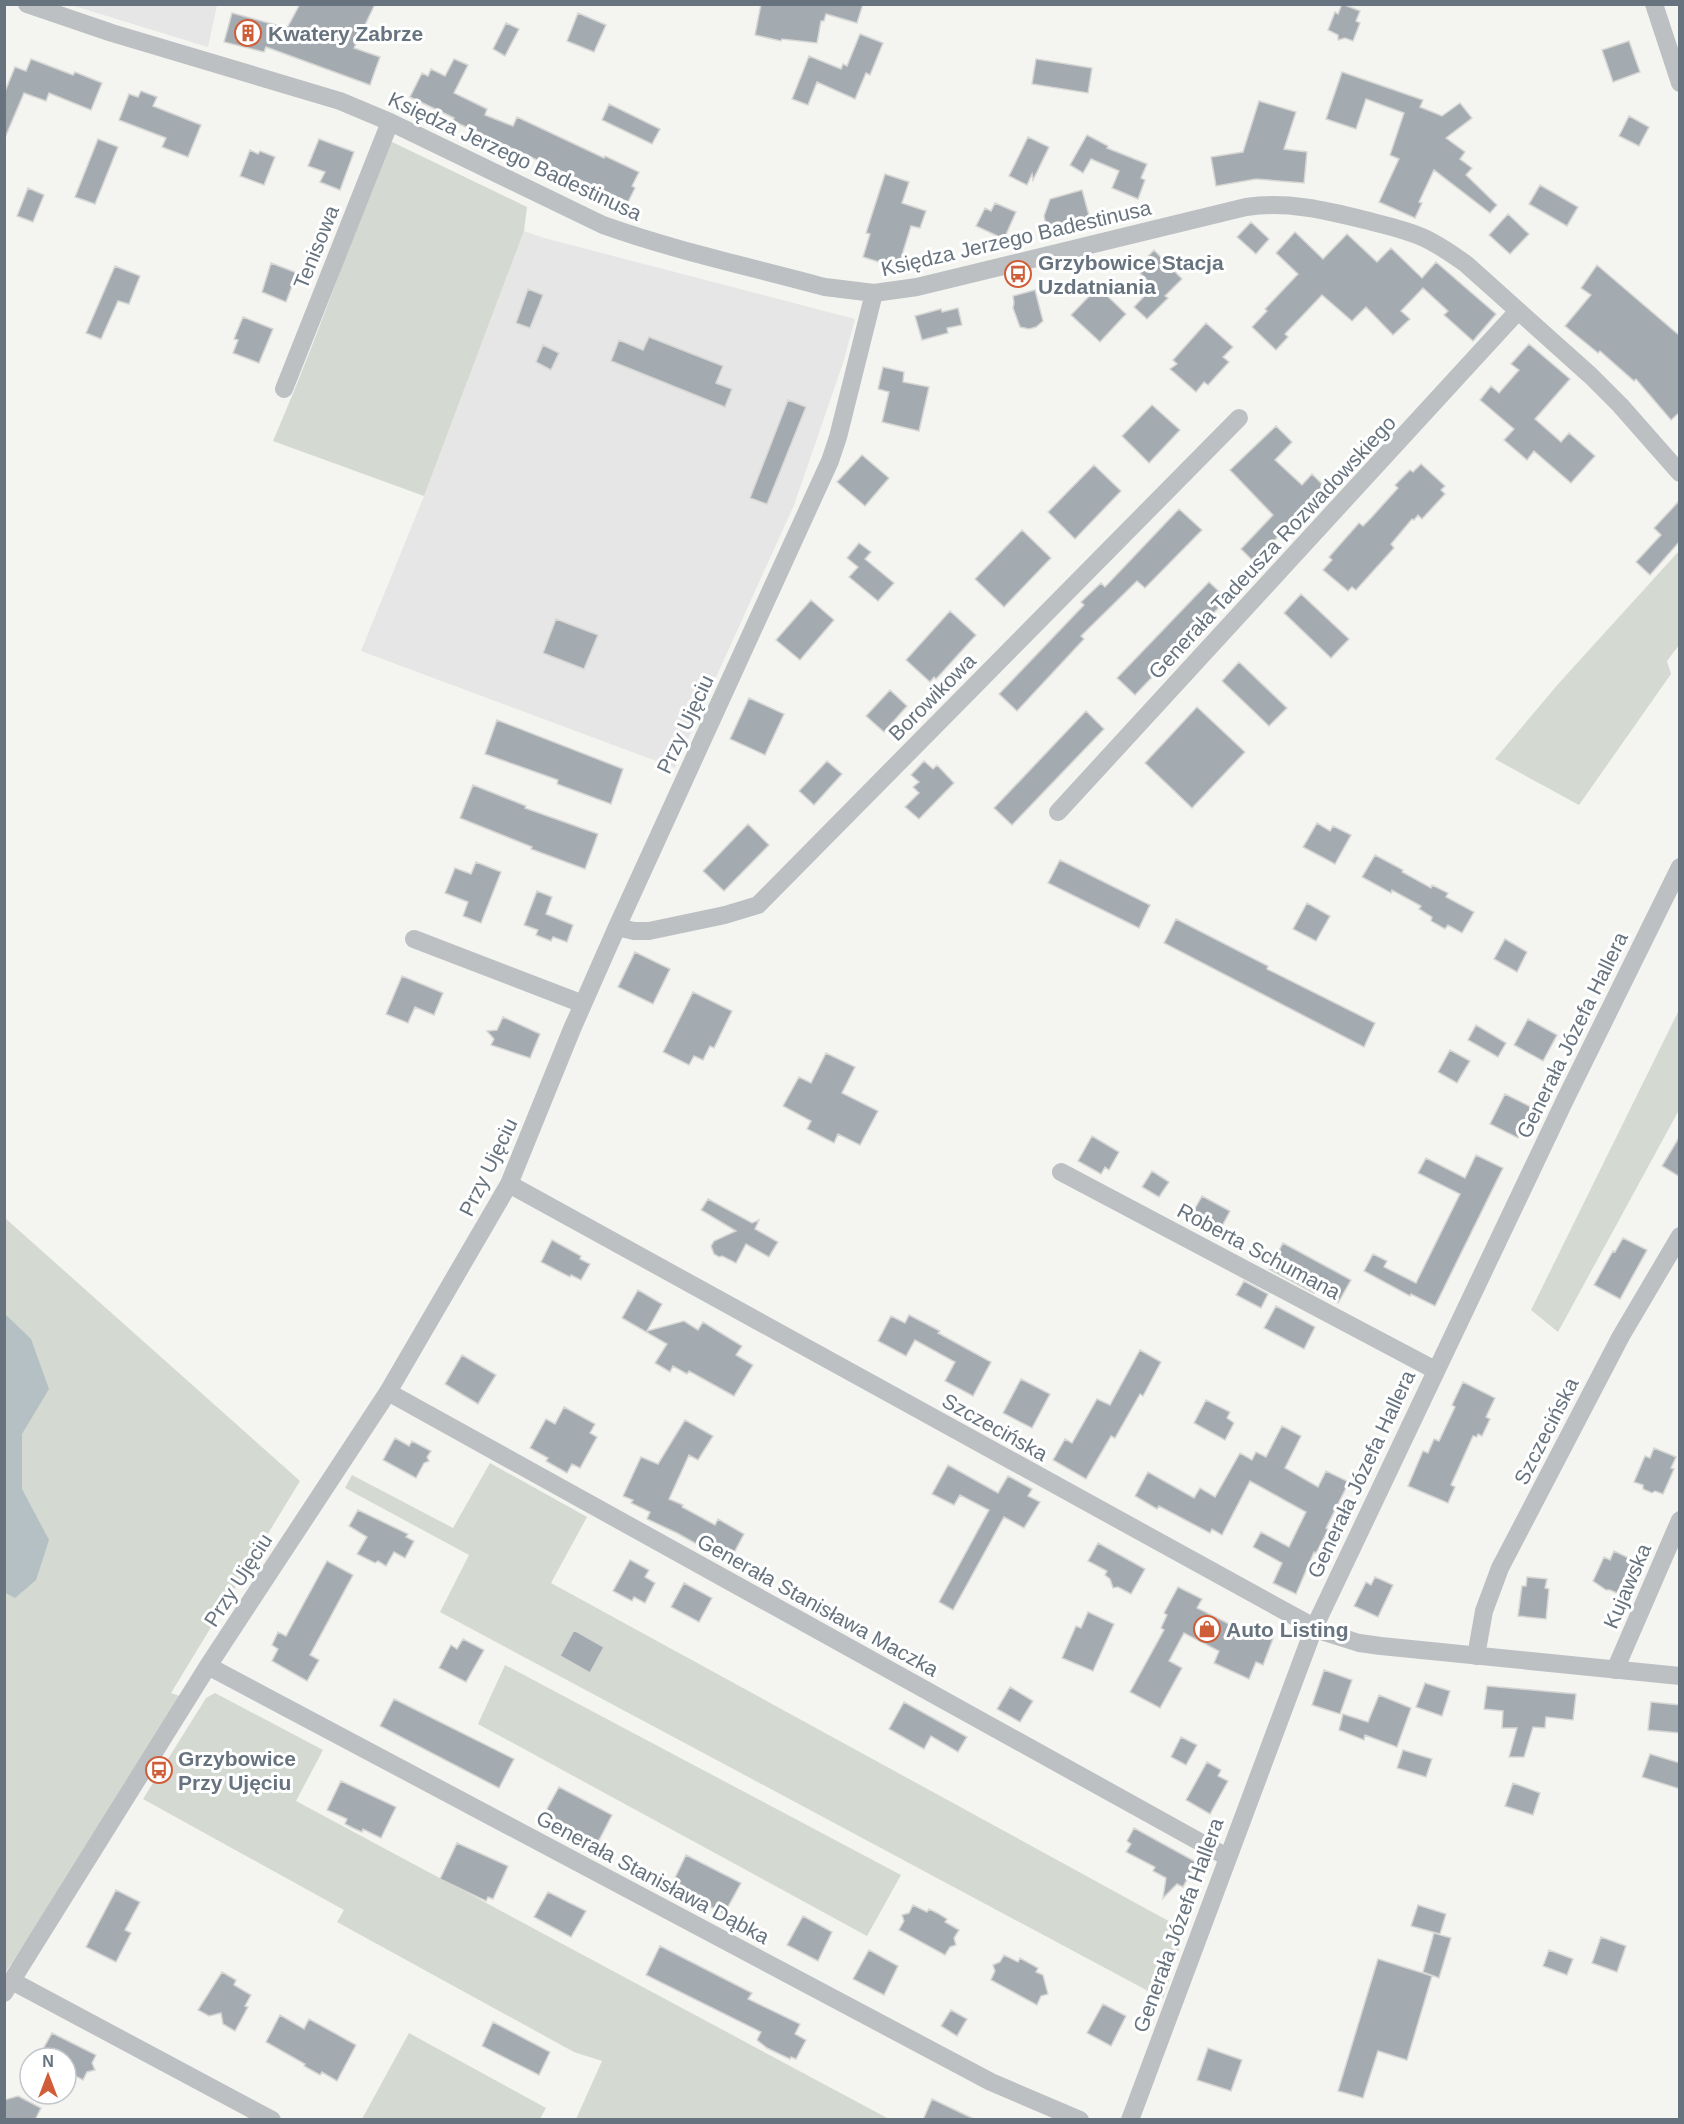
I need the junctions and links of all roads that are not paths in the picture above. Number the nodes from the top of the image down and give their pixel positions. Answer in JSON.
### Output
{"nodes":[{"id":1,"x":27,"y":4,"type":"edge"},
{"id":2,"x":1654,"y":4,"type":"edge"},
{"id":3,"x":1680,"y":83,"type":"edge"},
{"id":4,"x":390,"y":122,"type":"junction"},
{"id":5,"x":874,"y":293,"type":"junction"},
{"id":6,"x":1518,"y":312,"type":"junction"},
{"id":7,"x":284,"y":389,"type":"dead end"},
{"id":8,"x":1239,"y":418,"type":"dead end"},
{"id":9,"x":1680,"y":473,"type":"edge"},
{"id":10,"x":1058,"y":812,"type":"dead end"},
{"id":11,"x":1680,"y":867,"type":"edge"},
{"id":12,"x":617,"y":927,"type":"junction"},
{"id":13,"x":414,"y":939,"type":"dead end"},
{"id":14,"x":583,"y":1004,"type":"junction"},
{"id":15,"x":1061,"y":1172,"type":"dead end"},
{"id":16,"x":509,"y":1184,"type":"junction"},
{"id":17,"x":1680,"y":1236,"type":"edge"},
{"id":18,"x":1435,"y":1370,"type":"junction"},
{"id":19,"x":388,"y":1392,"type":"junction"},
{"id":20,"x":1680,"y":1520,"type":"edge"},
{"id":21,"x":1314,"y":1628,"type":"junction"},
{"id":22,"x":1476,"y":1656,"type":"junction"},
{"id":23,"x":208,"y":1666,"type":"junction"},
{"id":24,"x":1615,"y":1670,"type":"junction"},
{"id":25,"x":1680,"y":1676,"type":"edge"},
{"id":26,"x":1227,"y":1857,"type":"junction"},
{"id":27,"x":8,"y":1987,"type":"edge"},
{"id":28,"x":272,"y":2120,"type":"edge"},
{"id":29,"x":1080,"y":2120,"type":"edge"},
{"id":30,"x":1130,"y":2120,"type":"edge"}],
"edges":[{"from":1,"to":4,"type":"street","name":"Księdza Jerzego Badestinusa"},
{"from":2,"to":3,"type":"street"},
{"from":4,"to":5,"type":"street","name":"Księdza Jerzego Badestinusa"},
{"from":4,"to":7,"type":"street","name":"Tenisowa"},
{"from":5,"to":6,"type":"street","name":"Księdza Jerzego Badestinusa"},
{"from":5,"to":12,"type":"street","name":"Przy Ujęciu"},
{"from":6,"to":9,"type":"street","name":"Księdza Jerzego Badestinusa"},
{"from":6,"to":10,"type":"street","name":"Generała Tadeusza Rozwadowskiego"},
{"from":8,"to":12,"type":"street","name":"Borowikowa"},
{"from":11,"to":18,"type":"street","name":"Generała Józefa Hallera"},
{"from":12,"to":14,"type":"street","name":"Przy Ujęciu"},
{"from":13,"to":14,"type":"street"},
{"from":14,"to":16,"type":"street","name":"Przy Ujęciu"},
{"from":15,"to":18,"type":"street","name":"Roberta Schumana"},
{"from":16,"to":19,"type":"street","name":"Przy Ujęciu"},
{"from":16,"to":21,"type":"street","name":"Szczecińska"},
{"from":17,"to":22,"type":"street","name":"Szczecińska"},
{"from":18,"to":21,"type":"street","name":"Generała Józefa Hallera"},
{"from":19,"to":23,"type":"street","name":"Przy Ujęciu"},
{"from":19,"to":26,"type":"street","name":"Generała Stanisława Maczka"},
{"from":20,"to":24,"type":"street","name":"Kujawska"},
{"from":21,"to":22,"type":"street","name":"Szczecińska"},
{"from":21,"to":26,"type":"street","name":"Generała Józefa Hallera"},
{"from":22,"to":24,"type":"street","name":"Szczecińska"},
{"from":23,"to":27,"type":"street","name":"Przy Ujęciu"},
{"from":23,"to":29,"type":"street","name":"Generała Stanisława Dąbka"},
{"from":24,"to":25,"type":"street","name":"Szczecińska"},
{"from":26,"to":30,"type":"street","name":"Generała Józefa Hallera"},
{"from":27,"to":28,"type":"street"}]}
